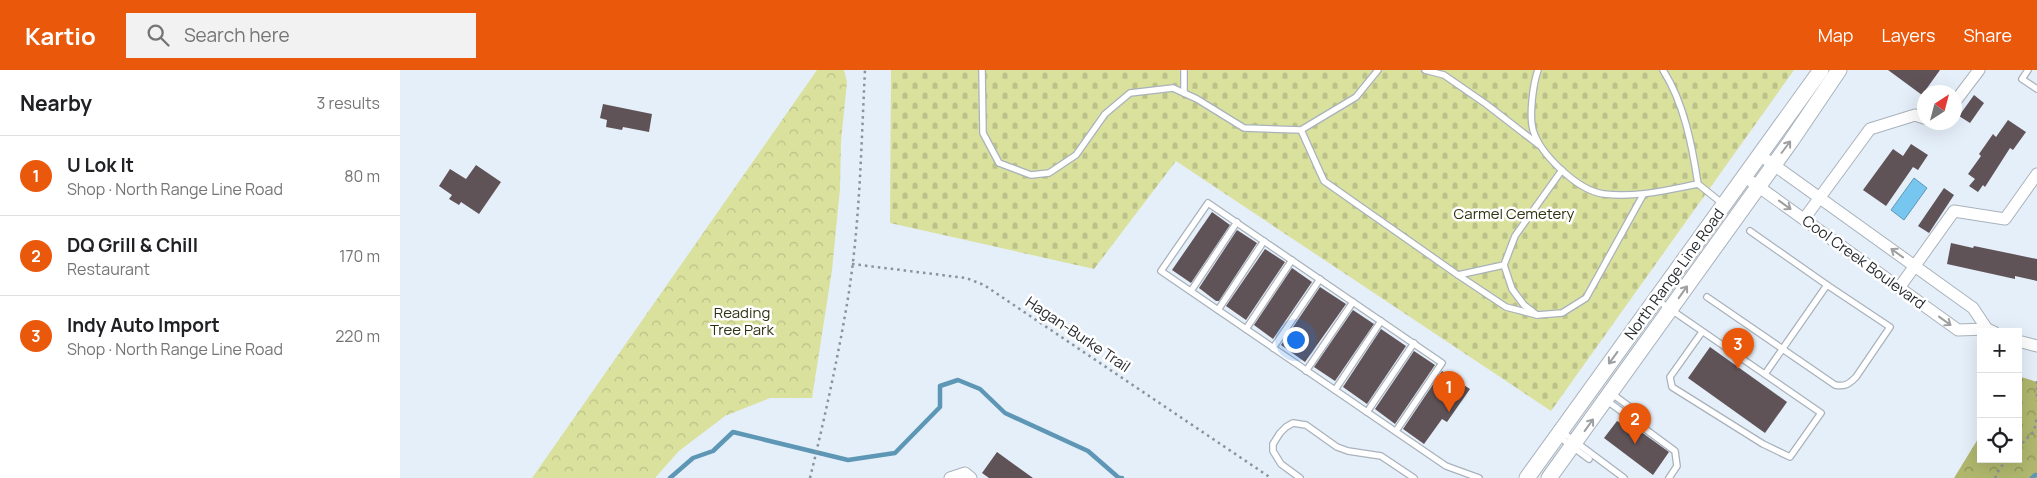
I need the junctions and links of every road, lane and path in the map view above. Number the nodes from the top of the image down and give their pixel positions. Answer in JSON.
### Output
{"nodes":[{"id":1,"x":865,"y":70,"type":"edge"},
{"id":2,"x":982,"y":70,"type":"edge"},
{"id":3,"x":1184,"y":70,"type":"edge"},
{"id":4,"x":1378,"y":70,"type":"edge"},
{"id":5,"x":1425,"y":70,"type":"edge"},
{"id":6,"x":1538,"y":70,"type":"edge"},
{"id":7,"x":1663,"y":70,"type":"edge"},
{"id":8,"x":1820,"y":70,"type":"edge"},
{"id":9,"x":1839,"y":70,"type":"edge"},
{"id":10,"x":1979,"y":70,"type":"edge"},
{"id":11,"x":2028,"y":70,"type":"edge"},
{"id":12,"x":2037,"y":89,"type":"edge"},
{"id":13,"x":1962,"y":92,"type":"edge"},
{"id":14,"x":1184,"y":93,"type":"junction"},
{"id":15,"x":1917,"y":116,"type":"edge"},
{"id":16,"x":1301,"y":130,"type":"junction"},
{"id":17,"x":1542,"y":147,"type":"junction"},
{"id":18,"x":1760,"y":155,"type":"junction"},
{"id":19,"x":1773,"y":164,"type":"junction"},
{"id":20,"x":1562,"y":170,"type":"junction"},
{"id":21,"x":2037,"y":174,"type":"edge"},
{"id":22,"x":1751,"y":182,"type":"junction"},
{"id":23,"x":1698,"y":184,"type":"junction"},
{"id":24,"x":1643,"y":194,"type":"junction"},
{"id":25,"x":1820,"y":197,"type":"junction"},
{"id":26,"x":1724,"y":206,"type":"junction"},
{"id":27,"x":1804,"y":219,"type":"junction"},
{"id":28,"x":1237,"y":222,"type":"junction"},
{"id":29,"x":1750,"y":231,"type":"dead end"},
{"id":30,"x":1264,"y":240,"type":"junction"},
{"id":31,"x":1292,"y":260,"type":"junction"},
{"id":32,"x":852,"y":264,"type":"junction"},
{"id":33,"x":1504,"y":264,"type":"junction"},
{"id":34,"x":1914,"y":266,"type":"junction"},
{"id":35,"x":1458,"y":275,"type":"junction"},
{"id":36,"x":1320,"y":279,"type":"junction"},
{"id":37,"x":1827,"y":285,"type":"junction"},
{"id":38,"x":1899,"y":288,"type":"junction"},
{"id":39,"x":1191,"y":291,"type":"junction"},
{"id":40,"x":1707,"y":297,"type":"dead end"},
{"id":41,"x":1656,"y":299,"type":"junction"},
{"id":42,"x":1353,"y":302,"type":"junction"},
{"id":43,"x":1671,"y":309,"type":"junction"},
{"id":44,"x":1218,"y":310,"type":"junction"},
{"id":45,"x":1537,"y":316,"type":"junction"},
{"id":46,"x":1381,"y":321,"type":"junction"},
{"id":47,"x":1989,"y":328,"type":"edge"},
{"id":48,"x":1246,"y":329,"type":"junction"},
{"id":49,"x":1977,"y":330,"type":"edge"},
{"id":50,"x":1702,"y":332,"type":"junction"},
{"id":51,"x":2022,"y":342,"type":"edge"},
{"id":52,"x":1414,"y":343,"type":"junction"},
{"id":53,"x":2037,"y":346,"type":"edge"},
{"id":54,"x":1273,"y":348,"type":"junction"},
{"id":55,"x":1782,"y":350,"type":"junction"},
{"id":56,"x":1306,"y":370,"type":"junction"},
{"id":57,"x":1765,"y":374,"type":"junction"},
{"id":58,"x":2037,"y":381,"type":"edge"},
{"id":59,"x":1335,"y":390,"type":"junction"},
{"id":60,"x":1609,"y":397,"type":"junction"},
{"id":61,"x":2037,"y":401,"type":"edge"},
{"id":62,"x":1634,"y":410,"type":"dead end"},
{"id":63,"x":1367,"y":412,"type":"junction"},
{"id":64,"x":2037,"y":417,"type":"edge"},
{"id":65,"x":1396,"y":431,"type":"junction"},
{"id":66,"x":1560,"y":434,"type":"junction"},
{"id":67,"x":1574,"y":444,"type":"junction"},
{"id":68,"x":2022,"y":444,"type":"edge"},
{"id":69,"x":1589,"y":459,"type":"dead end"},
{"id":70,"x":2004,"y":463,"type":"edge"},
{"id":71,"x":968,"y":475,"type":"edge"},
{"id":72,"x":1539,"y":476,"type":"edge"},
{"id":73,"x":810,"y":478,"type":"edge"},
{"id":74,"x":950,"y":478,"type":"edge"},
{"id":75,"x":1271,"y":478,"type":"edge"},
{"id":76,"x":1300,"y":478,"type":"edge"},
{"id":77,"x":1414,"y":478,"type":"edge"},
{"id":78,"x":1479,"y":478,"type":"edge"},
{"id":79,"x":1624,"y":478,"type":"edge"},
{"id":80,"x":1669,"y":478,"type":"edge"},
{"id":81,"x":1995,"y":478,"type":"edge"}],
"edges":[{"from":1,"to":32,"type":"path"},
{"from":2,"to":14,"type":"lane"},
{"from":3,"to":14,"type":"lane"},
{"from":4,"to":16,"type":"lane"},
{"from":5,"to":17,"type":"lane"},
{"from":6,"to":17,"type":"lane"},
{"from":7,"to":23,"type":"lane"},
{"from":8,"to":18,"type":"main road","name":"North Range Line Road"},
{"from":19,"to":9,"type":"main road","name":"North Range Line Road","one_way":true},
{"from":10,"to":13,"type":"street"},
{"from":11,"to":12,"type":"lane"},
{"from":14,"to":16,"type":"lane"},
{"from":15,"to":25,"type":"street"},
{"from":16,"to":35,"type":"lane"},
{"from":17,"to":20,"type":"lane"},
{"from":18,"to":19,"type":"street","name":"Cool Creek Boulevard"},
{"from":18,"to":22,"type":"main road","name":"North Range Line Road"},
{"from":19,"to":22,"type":"main road","name":"North Range Line Road"},
{"from":19,"to":25,"type":"street","name":"Cool Creek Boulevard"},
{"from":20,"to":24,"type":"lane"},
{"from":20,"to":33,"type":"lane"},
{"from":21,"to":34,"type":"street"},
{"from":22,"to":26,"type":"main road","name":"North Range Line Road"},
{"from":22,"to":27,"type":"street","name":"Cool Creek Boulevard","one_way":true},
{"from":43,"to":22,"type":"main road","name":"North Range Line Road","one_way":true},
{"from":23,"to":24,"type":"lane"},
{"from":23,"to":26,"type":"lane"},
{"from":24,"to":45,"type":"lane"},
{"from":25,"to":27,"type":"street"},
{"from":34,"to":25,"type":"street","name":"Cool Creek Boulevard","one_way":true},
{"from":26,"to":41,"type":"main road","name":"North Range Line Road"},
{"from":27,"to":38,"type":"street","name":"Cool Creek Boulevard"},
{"from":28,"to":30,"type":"lane"},
{"from":28,"to":39,"type":"lane"},
{"from":28,"to":39,"type":"lane"},
{"from":29,"to":37,"type":"lane"},
{"from":30,"to":31,"type":"lane"},
{"from":30,"to":44,"type":"lane"},
{"from":31,"to":36,"type":"lane"},
{"from":31,"to":48,"type":"lane"},
{"from":32,"to":73,"type":"path"},
{"from":32,"to":75,"type":"path","name":"Hagan-Burke Trail"},
{"from":33,"to":35,"type":"lane"},
{"from":33,"to":45,"type":"lane"},
{"from":34,"to":38,"type":"street"},
{"from":34,"to":47,"type":"street","name":"Cool Creek Boulevard"},
{"from":35,"to":45,"type":"lane"},
{"from":36,"to":42,"type":"lane"},
{"from":36,"to":54,"type":"lane"},
{"from":37,"to":55,"type":"lane"},
{"from":37,"to":55,"type":"lane"},
{"from":38,"to":49,"type":"street","name":"Cool Creek Boulevard","one_way":true},
{"from":39,"to":44,"type":"lane"},
{"from":40,"to":55,"type":"lane"},
{"from":41,"to":43,"type":"lane"},
{"from":41,"to":66,"type":"main road","name":"North Range Line Road","one_way":true},
{"from":42,"to":46,"type":"lane"},
{"from":42,"to":56,"type":"lane"},
{"from":43,"to":50,"type":"lane"},
{"from":43,"to":60,"type":"main road","name":"North Range Line Road"},
{"from":44,"to":48,"type":"lane"},
{"from":46,"to":52,"type":"lane"},
{"from":46,"to":59,"type":"lane"},
{"from":48,"to":54,"type":"lane"},
{"from":50,"to":57,"type":"lane"},
{"from":50,"to":57,"type":"lane"},
{"from":51,"to":53,"type":"street"},
{"from":52,"to":63,"type":"lane"},
{"from":52,"to":65,"type":"lane"},
{"from":54,"to":56,"type":"lane"},
{"from":55,"to":57,"type":"lane"},
{"from":56,"to":59,"type":"lane"},
{"from":58,"to":61,"type":"path"},
{"from":59,"to":63,"type":"lane"},
{"from":60,"to":62,"type":"lane"},
{"from":67,"to":60,"type":"main road","name":"North Range Line Road","one_way":true},
{"from":60,"to":80,"type":"lane"},
{"from":63,"to":65,"type":"lane"},
{"from":64,"to":68,"type":"path"},
{"from":65,"to":78,"type":"lane"},
{"from":66,"to":67,"type":"lane"},
{"from":66,"to":72,"type":"main road","name":"North Range Line Road"},
{"from":67,"to":69,"type":"lane"},
{"from":67,"to":72,"type":"main road","name":"North Range Line Road"},
{"from":67,"to":79,"type":"lane"},
{"from":70,"to":81,"type":"path"},
{"from":71,"to":74,"type":"street"},
{"from":76,"to":77,"type":"lane"}]}
